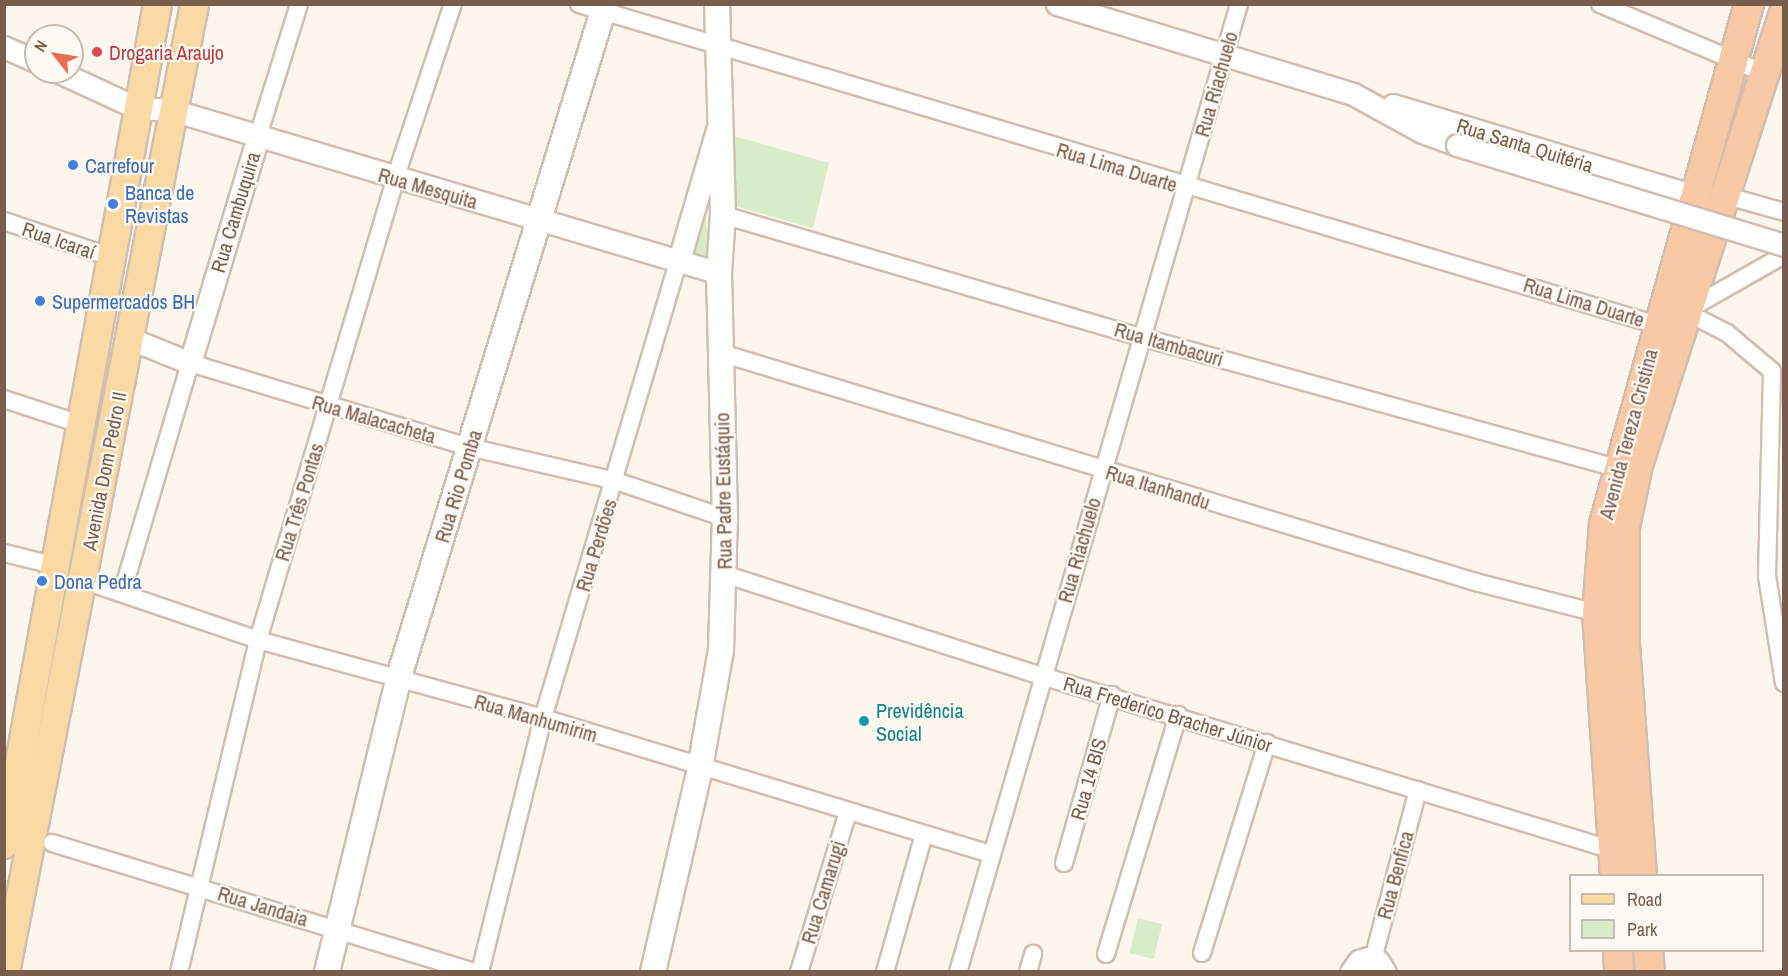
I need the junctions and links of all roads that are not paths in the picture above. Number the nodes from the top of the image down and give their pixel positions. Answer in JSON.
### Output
{"nodes":[{"id":1,"x":157,"y":4,"type":"edge"},
{"id":2,"x":194,"y":4,"type":"edge"},
{"id":3,"x":299,"y":4,"type":"edge"},
{"id":4,"x":453,"y":4,"type":"edge"},
{"id":5,"x":579,"y":4,"type":"edge"},
{"id":6,"x":717,"y":4,"type":"edge"},
{"id":7,"x":1057,"y":4,"type":"edge"},
{"id":8,"x":1239,"y":4,"type":"edge"},
{"id":9,"x":1600,"y":4,"type":"edge"},
{"id":10,"x":1749,"y":4,"type":"edge"},
{"id":11,"x":604,"y":8,"type":"edge"},
{"id":12,"x":1784,"y":13,"type":"edge"},
{"id":13,"x":716,"y":44,"type":"junction"},
{"id":14,"x":4,"y":47,"type":"edge"},
{"id":15,"x":24,"y":56,"type":"edge"},
{"id":16,"x":1224,"y":56,"type":"junction"},
{"id":17,"x":1733,"y":61,"type":"junction"},
{"id":18,"x":1764,"y":73,"type":"junction"},
{"id":19,"x":84,"y":84,"type":"edge"},
{"id":20,"x":1353,"y":93,"type":"junction"},
{"id":21,"x":137,"y":108,"type":"junction"},
{"id":22,"x":172,"y":110,"type":"junction"},
{"id":23,"x":720,"y":121,"type":"junction"},
{"id":24,"x":258,"y":136,"type":"junction"},
{"id":25,"x":395,"y":179,"type":"junction"},
{"id":26,"x":1186,"y":188,"type":"junction"},
{"id":27,"x":1710,"y":196,"type":"junction"},
{"id":28,"x":1784,"y":212,"type":"edge"},
{"id":29,"x":723,"y":215,"type":"junction"},
{"id":30,"x":540,"y":220,"type":"junction"},
{"id":31,"x":4,"y":221,"type":"edge"},
{"id":32,"x":1784,"y":245,"type":"edge"},
{"id":33,"x":1784,"y":255,"type":"edge"},
{"id":34,"x":113,"y":258,"type":"junction"},
{"id":35,"x":679,"y":260,"type":"junction"},
{"id":36,"x":718,"y":273,"type":"junction"},
{"id":37,"x":1688,"y":311,"type":"junction"},
{"id":38,"x":1657,"y":325,"type":"junction"},
{"id":39,"x":1141,"y":337,"type":"junction"},
{"id":40,"x":130,"y":339,"type":"junction"},
{"id":41,"x":721,"y":353,"type":"junction"},
{"id":42,"x":190,"y":363,"type":"junction"},
{"id":43,"x":4,"y":399,"type":"edge"},
{"id":44,"x":327,"y":406,"type":"junction"},
{"id":45,"x":83,"y":425,"type":"junction"},
{"id":46,"x":470,"y":447,"type":"junction"},
{"id":47,"x":1617,"y":468,"type":"junction"},
{"id":48,"x":1102,"y":471,"type":"junction"},
{"id":49,"x":616,"y":481,"type":"junction"},
{"id":50,"x":725,"y":518,"type":"junction"},
{"id":51,"x":4,"y":553,"type":"edge"},
{"id":52,"x":57,"y":566,"type":"junction"},
{"id":53,"x":724,"y":574,"type":"junction"},
{"id":54,"x":82,"y":580,"type":"junction"},
{"id":55,"x":122,"y":593,"type":"junction"},
{"id":56,"x":1598,"y":613,"type":"junction"},
{"id":57,"x":258,"y":640,"type":"junction"},
{"id":58,"x":1042,"y":676,"type":"junction"},
{"id":59,"x":398,"y":680,"type":"junction"},
{"id":60,"x":1784,"y":683,"type":"edge"},
{"id":61,"x":1112,"y":695,"type":"junction"},
{"id":62,"x":1178,"y":716,"type":"junction"},
{"id":63,"x":543,"y":718,"type":"junction"},
{"id":64,"x":1266,"y":743,"type":"junction"},
{"id":65,"x":700,"y":768,"type":"junction"},
{"id":66,"x":1418,"y":790,"type":"junction"},
{"id":67,"x":848,"y":812,"type":"junction"},
{"id":68,"x":924,"y":834,"type":"junction"},
{"id":69,"x":52,"y":843,"type":"dead end"},
{"id":70,"x":4,"y":844,"type":"edge"},
{"id":71,"x":990,"y":854,"type":"junction"},
{"id":72,"x":1064,"y":863,"type":"dead end"},
{"id":73,"x":1614,"y":863,"type":"edge"},
{"id":74,"x":1642,"y":874,"type":"edge"},
{"id":75,"x":198,"y":886,"type":"junction"},
{"id":76,"x":338,"y":929,"type":"junction"},
{"id":77,"x":1648,"y":952,"type":"edge"},
{"id":78,"x":1202,"y":953,"type":"dead end"},
{"id":79,"x":1033,"y":954,"type":"dead end"},
{"id":80,"x":1106,"y":954,"type":"dead end"},
{"id":81,"x":1379,"y":965,"type":"edge"},
{"id":82,"x":1351,"y":971,"type":"edge"},
{"id":83,"x":4,"y":972,"type":"edge"},
{"id":84,"x":179,"y":972,"type":"edge"},
{"id":85,"x":327,"y":972,"type":"edge"},
{"id":86,"x":474,"y":972,"type":"edge"},
{"id":87,"x":480,"y":972,"type":"edge"},
{"id":88,"x":653,"y":972,"type":"edge"},
{"id":89,"x":799,"y":972,"type":"edge"},
{"id":90,"x":885,"y":972,"type":"edge"},
{"id":91,"x":958,"y":972,"type":"edge"},
{"id":92,"x":1028,"y":972,"type":"edge"},
{"id":93,"x":1650,"y":972,"type":"edge"}],
"edges":[{"from":1,"to":21,"type":"main road","name":"Avenida Dom Pedro II"},
{"from":2,"to":22,"type":"main road","name":"Avenida Dom Pedro II"},
{"from":3,"to":24,"type":"street","name":"Rua Cambuquira"},
{"from":4,"to":25,"type":"street","name":"Rua Três Pontas"},
{"from":5,"to":11,"type":"street","name":"Rua Lima Duarte"},
{"from":6,"to":13,"type":"main road","name":"Rua Padre Eustáquio"},
{"from":7,"to":16,"type":"street","name":"Rua Santa Quitéria"},
{"from":8,"to":16,"type":"street","name":"Rua Riachuelo"},
{"from":9,"to":17,"type":"street"},
{"from":10,"to":17,"type":"highway","name":"Avenida Tereza Cristina"},
{"from":11,"to":13,"type":"street","name":"Rua Lima Duarte"},
{"from":11,"to":30,"type":"main road","name":"Rua Rio Pomba"},
{"from":12,"to":18,"type":"highway","name":"Avenida Tereza Cristina"},
{"from":13,"to":23,"type":"main road","name":"Rua Padre Eustáquio"},
{"from":13,"to":26,"type":"street","name":"Rua Lima Duarte"},
{"from":14,"to":15,"type":"street"},
{"from":16,"to":20,"type":"street","name":"Rua Santa Quitéria"},
{"from":16,"to":26,"type":"street","name":"Rua Riachuelo"},
{"from":17,"to":18,"type":"street"},
{"from":17,"to":27,"type":"highway","name":"Avenida Tereza Cristina"},
{"from":18,"to":27,"type":"highway","name":"Avenida Tereza Cristina"},
{"from":19,"to":21,"type":"street"},
{"from":20,"to":27,"type":"street","name":"Rua Santa Quitéria"},
{"from":20,"to":32,"type":"street","name":"Rua Santa Quitéria","bridge":true},
{"from":21,"to":22,"type":"street","name":"Rua Mesquita"},
{"from":21,"to":34,"type":"main road","name":"Avenida Dom Pedro II"},
{"from":22,"to":24,"type":"street","name":"Rua Mesquita"},
{"from":22,"to":40,"type":"main road","name":"Avenida Dom Pedro II"},
{"from":23,"to":29,"type":"main road","name":"Rua Padre Eustáquio"},
{"from":23,"to":35,"type":"street","name":"Rua Perdões"},
{"from":24,"to":25,"type":"street","name":"Rua Mesquita"},
{"from":24,"to":42,"type":"street","name":"Rua Cambuquira"},
{"from":25,"to":30,"type":"street","name":"Rua Mesquita"},
{"from":25,"to":44,"type":"street","name":"Rua Três Pontas"},
{"from":26,"to":38,"type":"street","name":"Rua Lima Duarte"},
{"from":26,"to":39,"type":"street","name":"Rua Riachuelo"},
{"from":27,"to":28,"type":"street","name":"Rua Santa Quitéria"},
{"from":27,"to":37,"type":"highway","name":"Avenida Tereza Cristina"},
{"from":27,"to":38,"type":"highway","name":"Avenida Tereza Cristina"},
{"from":29,"to":36,"type":"main road","name":"Rua Padre Eustáquio"},
{"from":29,"to":39,"type":"street","name":"Rua Itambacuri"},
{"from":30,"to":35,"type":"street","name":"Rua Mesquita"},
{"from":30,"to":46,"type":"main road","name":"Rua Rio Pomba"},
{"from":31,"to":34,"type":"street","name":"Rua Icaraí"},
{"from":33,"to":37,"type":"street"},
{"from":34,"to":45,"type":"main road","name":"Avenida Dom Pedro II"},
{"from":35,"to":36,"type":"street","name":"Rua Mesquita"},
{"from":35,"to":49,"type":"street","name":"Rua Perdões"},
{"from":36,"to":41,"type":"main road","name":"Rua Padre Eustáquio"},
{"from":37,"to":60,"type":"street"},
{"from":37,"to":74,"type":"highway","name":"Avenida Tereza Cristina"},
{"from":38,"to":47,"type":"highway","name":"Avenida Tereza Cristina"},
{"from":39,"to":47,"type":"street","name":"Rua Itambacuri"},
{"from":39,"to":48,"type":"street","name":"Rua Riachuelo"},
{"from":40,"to":42,"type":"street","name":"Rua Malacacheta"},
{"from":40,"to":54,"type":"main road","name":"Avenida Dom Pedro II"},
{"from":41,"to":48,"type":"street","name":"Rua Itanhandu"},
{"from":41,"to":50,"type":"main road","name":"Rua Padre Eustáquio"},
{"from":42,"to":44,"type":"street","name":"Rua Malacacheta"},
{"from":42,"to":55,"type":"street","name":"Rua Cambuquira"},
{"from":43,"to":45,"type":"street"},
{"from":44,"to":46,"type":"street","name":"Rua Malacacheta"},
{"from":44,"to":57,"type":"street","name":"Rua Três Pontas"},
{"from":45,"to":52,"type":"main road","name":"Avenida Dom Pedro II"},
{"from":46,"to":49,"type":"street","name":"Rua Malacacheta"},
{"from":46,"to":59,"type":"main road","name":"Rua Rio Pomba"},
{"from":47,"to":56,"type":"highway","name":"Avenida Tereza Cristina"},
{"from":48,"to":56,"type":"street","name":"Rua Itanhandu"},
{"from":48,"to":58,"type":"street","name":"Rua Riachuelo"},
{"from":49,"to":50,"type":"street","name":"Rua Malacacheta"},
{"from":49,"to":63,"type":"street","name":"Rua Perdões"},
{"from":50,"to":53,"type":"main road","name":"Rua Padre Eustáquio"},
{"from":51,"to":52,"type":"street"},
{"from":52,"to":70,"type":"main road","name":"Avenida Dom Pedro II"},
{"from":53,"to":58,"type":"street","name":"Rua Frederico Bracher Júnior"},
{"from":53,"to":65,"type":"main road","name":"Rua Padre Eustáquio"},
{"from":54,"to":55,"type":"street","name":"Rua Manhumirim"},
{"from":54,"to":83,"type":"main road","name":"Avenida Dom Pedro II"},
{"from":55,"to":57,"type":"street","name":"Rua Manhumirim"},
{"from":56,"to":73,"type":"highway","name":"Avenida Tereza Cristina"},
{"from":57,"to":59,"type":"street","name":"Rua Manhumirim"},
{"from":57,"to":75,"type":"street","name":"Rua Três Pontas"},
{"from":58,"to":61,"type":"street","name":"Rua Frederico Bracher Júnior"},
{"from":58,"to":71,"type":"street","name":"Rua Riachuelo"},
{"from":59,"to":63,"type":"street","name":"Rua Manhumirim"},
{"from":59,"to":76,"type":"main road","name":"Rua Rio Pomba"},
{"from":61,"to":62,"type":"street","name":"Rua Frederico Bracher Júnior"},
{"from":61,"to":72,"type":"street","name":"Rua 14 BIS"},
{"from":62,"to":64,"type":"street","name":"Rua Frederico Bracher Júnior"},
{"from":62,"to":80,"type":"street"},
{"from":63,"to":65,"type":"street","name":"Rua Manhumirim"},
{"from":63,"to":87,"type":"street","name":"Rua Perdões"},
{"from":64,"to":66,"type":"street","name":"Rua Frederico Bracher Júnior"},
{"from":64,"to":78,"type":"street"},
{"from":65,"to":67,"type":"street","name":"Rua Manhumirim"},
{"from":65,"to":88,"type":"main road","name":"Rua Padre Eustáquio"},
{"from":66,"to":73,"type":"street","name":"Rua Frederico Bracher Júnior"},
{"from":66,"to":81,"type":"street","name":"Rua Benfica"},
{"from":67,"to":68,"type":"street","name":"Rua Manhumirim"},
{"from":67,"to":89,"type":"street","name":"Rua Camarugi"},
{"from":68,"to":71,"type":"street","name":"Rua Manhumirim"},
{"from":68,"to":90,"type":"street"},
{"from":69,"to":75,"type":"street","name":"Rua Jandaia"},
{"from":71,"to":91,"type":"street"},
{"from":75,"to":76,"type":"street","name":"Rua Jandaia"},
{"from":75,"to":84,"type":"street","name":"Rua Três Pontas"},
{"from":76,"to":85,"type":"main road","name":"Rua Rio Pomba"},
{"from":76,"to":86,"type":"street","name":"Rua Jandaia"},
{"from":77,"to":93,"type":"highway"},
{"from":79,"to":92,"type":"street"},
{"from":81,"to":82,"type":"street"}]}
